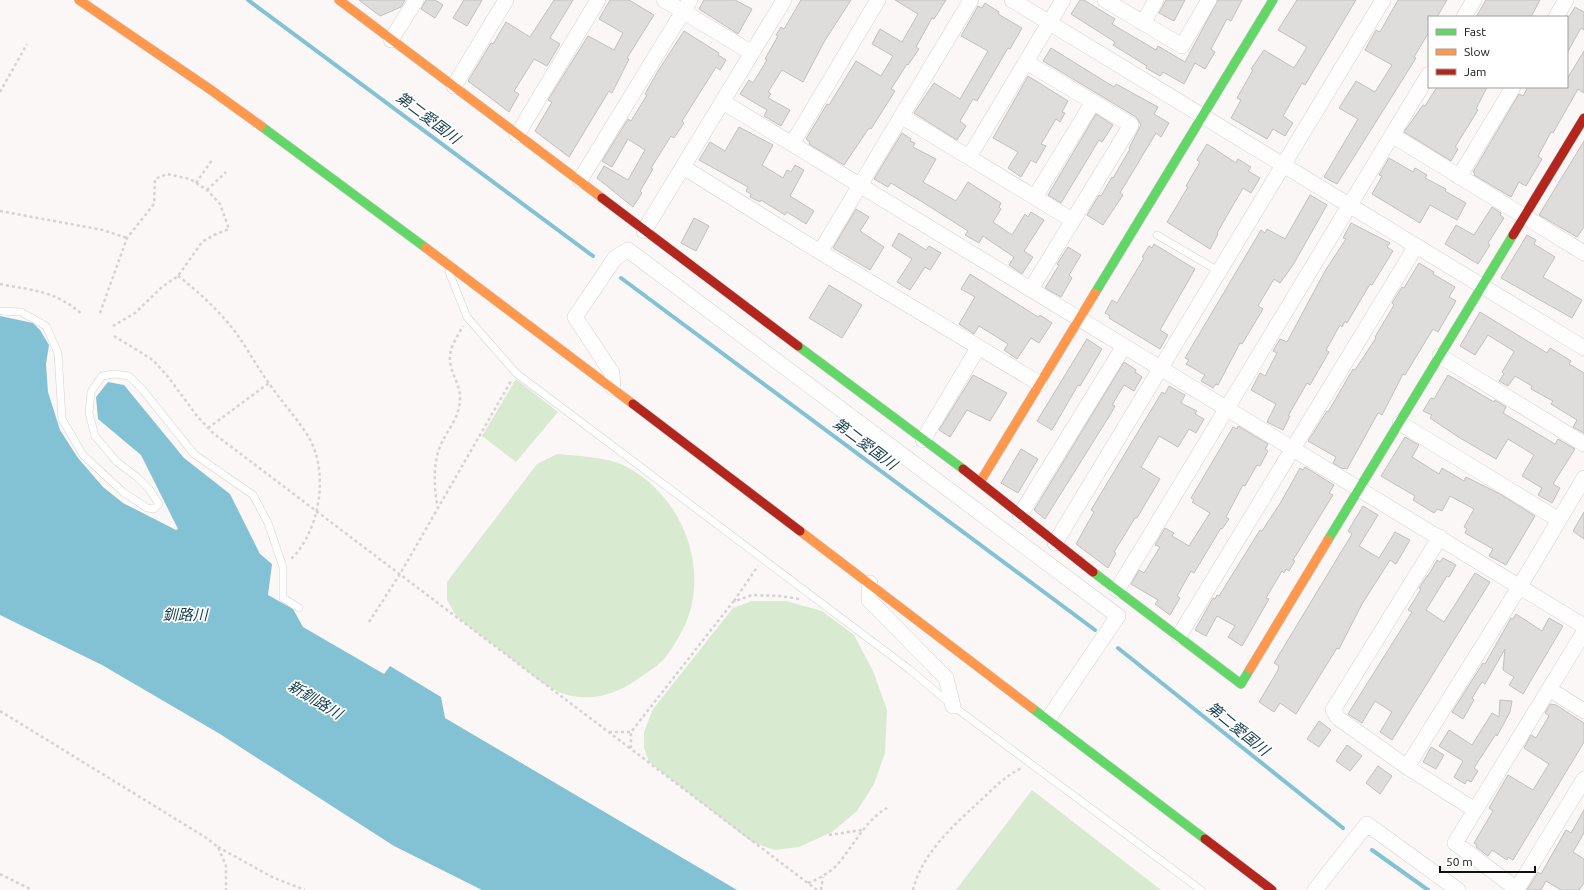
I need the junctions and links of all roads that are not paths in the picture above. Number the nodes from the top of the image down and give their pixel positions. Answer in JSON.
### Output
{"nodes":[{"id":1,"x":79,"y":0,"type":"edge"},
{"id":2,"x":339,"y":0,"type":"edge"},
{"id":3,"x":416,"y":0,"type":"edge"},
{"id":4,"x":506,"y":0,"type":"edge"},
{"id":5,"x":598,"y":0,"type":"edge"},
{"id":6,"x":664,"y":0,"type":"edge"},
{"id":7,"x":784,"y":0,"type":"edge"},
{"id":8,"x":878,"y":0,"type":"edge"},
{"id":9,"x":971,"y":0,"type":"edge"},
{"id":10,"x":1012,"y":0,"type":"edge"},
{"id":11,"x":1063,"y":0,"type":"edge"},
{"id":12,"x":1105,"y":0,"type":"edge"},
{"id":13,"x":1156,"y":0,"type":"edge"},
{"id":14,"x":1209,"y":0,"type":"edge"},
{"id":15,"x":1273,"y":0,"type":"edge"},
{"id":16,"x":1383,"y":0,"type":"edge"},
{"id":17,"x":1474,"y":0,"type":"edge"},
{"id":18,"x":1566,"y":0,"type":"edge"},
{"id":19,"x":686,"y":6,"type":"edge"},
{"id":20,"x":1465,"y":16,"type":"edge"},
{"id":21,"x":1557,"y":16,"type":"edge"},
{"id":22,"x":1049,"y":22,"type":"junction"},
{"id":23,"x":1142,"y":23,"type":"junction"},
{"id":24,"x":391,"y":40,"type":"junction"},
{"id":25,"x":752,"y":52,"type":"junction"},
{"id":26,"x":1026,"y":62,"type":"junction"},
{"id":27,"x":1428,"y":76,"type":"edge"},
{"id":28,"x":454,"y":86,"type":"junction"},
{"id":29,"x":1512,"y":88,"type":"edge"},
{"id":30,"x":723,"y":102,"type":"junction"},
{"id":31,"x":1093,"y":102,"type":"junction"},
{"id":32,"x":901,"y":116,"type":"junction"},
{"id":33,"x":1203,"y":117,"type":"junction"},
{"id":34,"x":1584,"y":118,"type":"edge"},
{"id":35,"x":517,"y":135,"type":"junction"},
{"id":36,"x":1392,"y":135,"type":"junction"},
{"id":37,"x":792,"y":144,"type":"junction"},
{"id":38,"x":969,"y":157,"type":"junction"},
{"id":39,"x":683,"y":166,"type":"junction"},
{"id":40,"x":1284,"y":166,"type":"junction"},
{"id":41,"x":1459,"y":177,"type":"junction"},
{"id":42,"x":580,"y":180,"type":"junction"},
{"id":43,"x":860,"y":185,"type":"junction"},
{"id":44,"x":1035,"y":197,"type":"junction"},
{"id":45,"x":1350,"y":206,"type":"junction"},
{"id":46,"x":1525,"y":216,"type":"junction"},
{"id":47,"x":1072,"y":220,"type":"junction"},
{"id":48,"x":644,"y":231,"type":"junction"},
{"id":49,"x":1157,"y":235,"type":"dead end"},
{"id":50,"x":1416,"y":246,"type":"junction"},
{"id":51,"x":820,"y":252,"type":"junction"},
{"id":52,"x":1584,"y":253,"type":"edge"},
{"id":53,"x":444,"y":261,"type":"junction"},
{"id":54,"x":1220,"y":272,"type":"junction"},
{"id":55,"x":1482,"y":286,"type":"junction"},
{"id":56,"x":1031,"y":289,"type":"junction"},
{"id":57,"x":0,"y":311,"type":"edge"},
{"id":58,"x":1079,"y":318,"type":"junction"},
{"id":59,"x":1124,"y":346,"type":"junction"},
{"id":60,"x":978,"y":348,"type":"junction"},
{"id":61,"x":1584,"y":348,"type":"edge"},
{"id":62,"x":1440,"y":356,"type":"junction"},
{"id":63,"x":1162,"y":368,"type":"junction"},
{"id":64,"x":1040,"y":384,"type":"junction"},
{"id":65,"x":613,"y":388,"type":"junction"},
{"id":66,"x":1227,"y":408,"type":"junction"},
{"id":67,"x":1400,"y":423,"type":"junction"},
{"id":68,"x":923,"y":440,"type":"junction"},
{"id":69,"x":1584,"y":444,"type":"edge"},
{"id":70,"x":1293,"y":448,"type":"junction"},
{"id":71,"x":1584,"y":478,"type":"edge"},
{"id":72,"x":980,"y":482,"type":"junction"},
{"id":73,"x":1360,"y":489,"type":"junction"},
{"id":74,"x":1020,"y":515,"type":"junction"},
{"id":75,"x":1559,"y":520,"type":"junction"},
{"id":76,"x":1440,"y":537,"type":"junction"},
{"id":77,"x":1055,"y":543,"type":"junction"},
{"id":78,"x":870,"y":583,"type":"junction"},
{"id":79,"x":1520,"y":586,"type":"junction"},
{"id":80,"x":1117,"y":590,"type":"junction"},
{"id":81,"x":299,"y":608,"type":"dead end"},
{"id":82,"x":1584,"y":626,"type":"edge"},
{"id":83,"x":1584,"y":632,"type":"edge"},
{"id":84,"x":1179,"y":636,"type":"junction"},
{"id":85,"x":1549,"y":689,"type":"junction"},
{"id":86,"x":953,"y":706,"type":"junction"},
{"id":87,"x":1584,"y":711,"type":"edge"},
{"id":88,"x":1048,"y":719,"type":"junction"},
{"id":89,"x":1407,"y":767,"type":"junction"},
{"id":90,"x":1584,"y":779,"type":"edge"},
{"id":91,"x":1475,"y":810,"type":"junction"},
{"id":92,"x":1201,"y":890,"type":"edge"},
{"id":93,"x":1272,"y":890,"type":"edge"},
{"id":94,"x":1315,"y":890,"type":"edge"},
{"id":95,"x":1458,"y":890,"type":"edge"},
{"id":96,"x":1518,"y":890,"type":"edge"}],
"edges":[{"from":1,"to":53,"type":"street"},
{"from":2,"to":24,"type":"street"},
{"from":3,"to":24,"type":"street"},
{"from":4,"to":28,"type":"street"},
{"from":5,"to":35,"type":"street"},
{"from":6,"to":19,"type":"street"},
{"from":7,"to":25,"type":"street"},
{"from":8,"to":37,"type":"street"},
{"from":9,"to":32,"type":"street"},
{"from":10,"to":22,"type":"street"},
{"from":11,"to":22,"type":"street"},
{"from":12,"to":23,"type":"street"},
{"from":13,"to":23,"type":"street"},
{"from":14,"to":23,"type":"street"},
{"from":15,"to":33,"type":"street"},
{"from":16,"to":40,"type":"street"},
{"from":17,"to":20,"type":"street"},
{"from":18,"to":21,"type":"street"},
{"from":19,"to":25,"type":"street"},
{"from":19,"to":42,"type":"street"},
{"from":22,"to":26,"type":"street"},
{"from":22,"to":33,"type":"street"},
{"from":24,"to":28,"type":"street"},
{"from":25,"to":30,"type":"street"},
{"from":26,"to":31,"type":"street"},
{"from":26,"to":38,"type":"street"},
{"from":27,"to":36,"type":"street"},
{"from":28,"to":35,"type":"street"},
{"from":29,"to":41,"type":"street"},
{"from":30,"to":37,"type":"street"},
{"from":30,"to":39,"type":"street"},
{"from":31,"to":44,"type":"street"},
{"from":31,"to":47,"type":"street"},
{"from":32,"to":38,"type":"street"},
{"from":32,"to":43,"type":"street"},
{"from":33,"to":40,"type":"street"},
{"from":33,"to":58,"type":"street"},
{"from":34,"to":46,"type":"street"},
{"from":35,"to":42,"type":"street"},
{"from":36,"to":41,"type":"street"},
{"from":36,"to":45,"type":"street"},
{"from":37,"to":43,"type":"street"},
{"from":38,"to":44,"type":"street"},
{"from":39,"to":48,"type":"street"},
{"from":39,"to":51,"type":"street"},
{"from":40,"to":45,"type":"street"},
{"from":40,"to":54,"type":"street"},
{"from":41,"to":46,"type":"street"},
{"from":42,"to":48,"type":"street"},
{"from":43,"to":51,"type":"street"},
{"from":43,"to":56,"type":"street"},
{"from":44,"to":47,"type":"street"},
{"from":45,"to":50,"type":"street"},
{"from":45,"to":66,"type":"street"},
{"from":46,"to":52,"type":"street"},
{"from":46,"to":55,"type":"street"},
{"from":47,"to":56,"type":"street"},
{"from":48,"to":68,"type":"street"},
{"from":49,"to":54,"type":"lane"},
{"from":50,"to":55,"type":"street"},
{"from":50,"to":70,"type":"street"},
{"from":51,"to":60,"type":"street"},
{"from":53,"to":65,"type":"street"},
{"from":53,"to":86,"type":"lane"},
{"from":54,"to":63,"type":"street"},
{"from":55,"to":61,"type":"street"},
{"from":55,"to":62,"type":"street"},
{"from":56,"to":58,"type":"street"},
{"from":57,"to":81,"type":"lane"},
{"from":58,"to":59,"type":"street"},
{"from":58,"to":64,"type":"street"},
{"from":59,"to":63,"type":"street"},
{"from":59,"to":74,"type":"street"},
{"from":60,"to":64,"type":"street"},
{"from":60,"to":68,"type":"street"},
{"from":62,"to":67,"type":"street"},
{"from":62,"to":69,"type":"street"},
{"from":63,"to":66,"type":"street"},
{"from":63,"to":77,"type":"street"},
{"from":64,"to":72,"type":"street"},
{"from":65,"to":78,"type":"street"},
{"from":65,"to":88,"type":"street"},
{"from":66,"to":70,"type":"street"},
{"from":66,"to":80,"type":"street"},
{"from":67,"to":73,"type":"street"},
{"from":67,"to":75,"type":"street"},
{"from":68,"to":72,"type":"street"},
{"from":70,"to":73,"type":"street"},
{"from":70,"to":84,"type":"street"},
{"from":71,"to":75,"type":"street"},
{"from":72,"to":74,"type":"street"},
{"from":73,"to":76,"type":"street"},
{"from":73,"to":84,"type":"street"},
{"from":74,"to":77,"type":"street"},
{"from":75,"to":79,"type":"street"},
{"from":76,"to":79,"type":"street"},
{"from":76,"to":89,"type":"street"},
{"from":77,"to":80,"type":"street"},
{"from":78,"to":86,"type":"street"},
{"from":78,"to":88,"type":"street"},
{"from":79,"to":82,"type":"street"},
{"from":79,"to":89,"type":"street"},
{"from":80,"to":84,"type":"street"},
{"from":83,"to":85,"type":"street"},
{"from":85,"to":87,"type":"street"},
{"from":85,"to":91,"type":"street"},
{"from":86,"to":92,"type":"lane"},
{"from":88,"to":93,"type":"street"},
{"from":89,"to":91,"type":"street"},
{"from":90,"to":96,"type":"street"},
{"from":91,"to":96,"type":"street"},
{"from":94,"to":95,"type":"street"}]}
